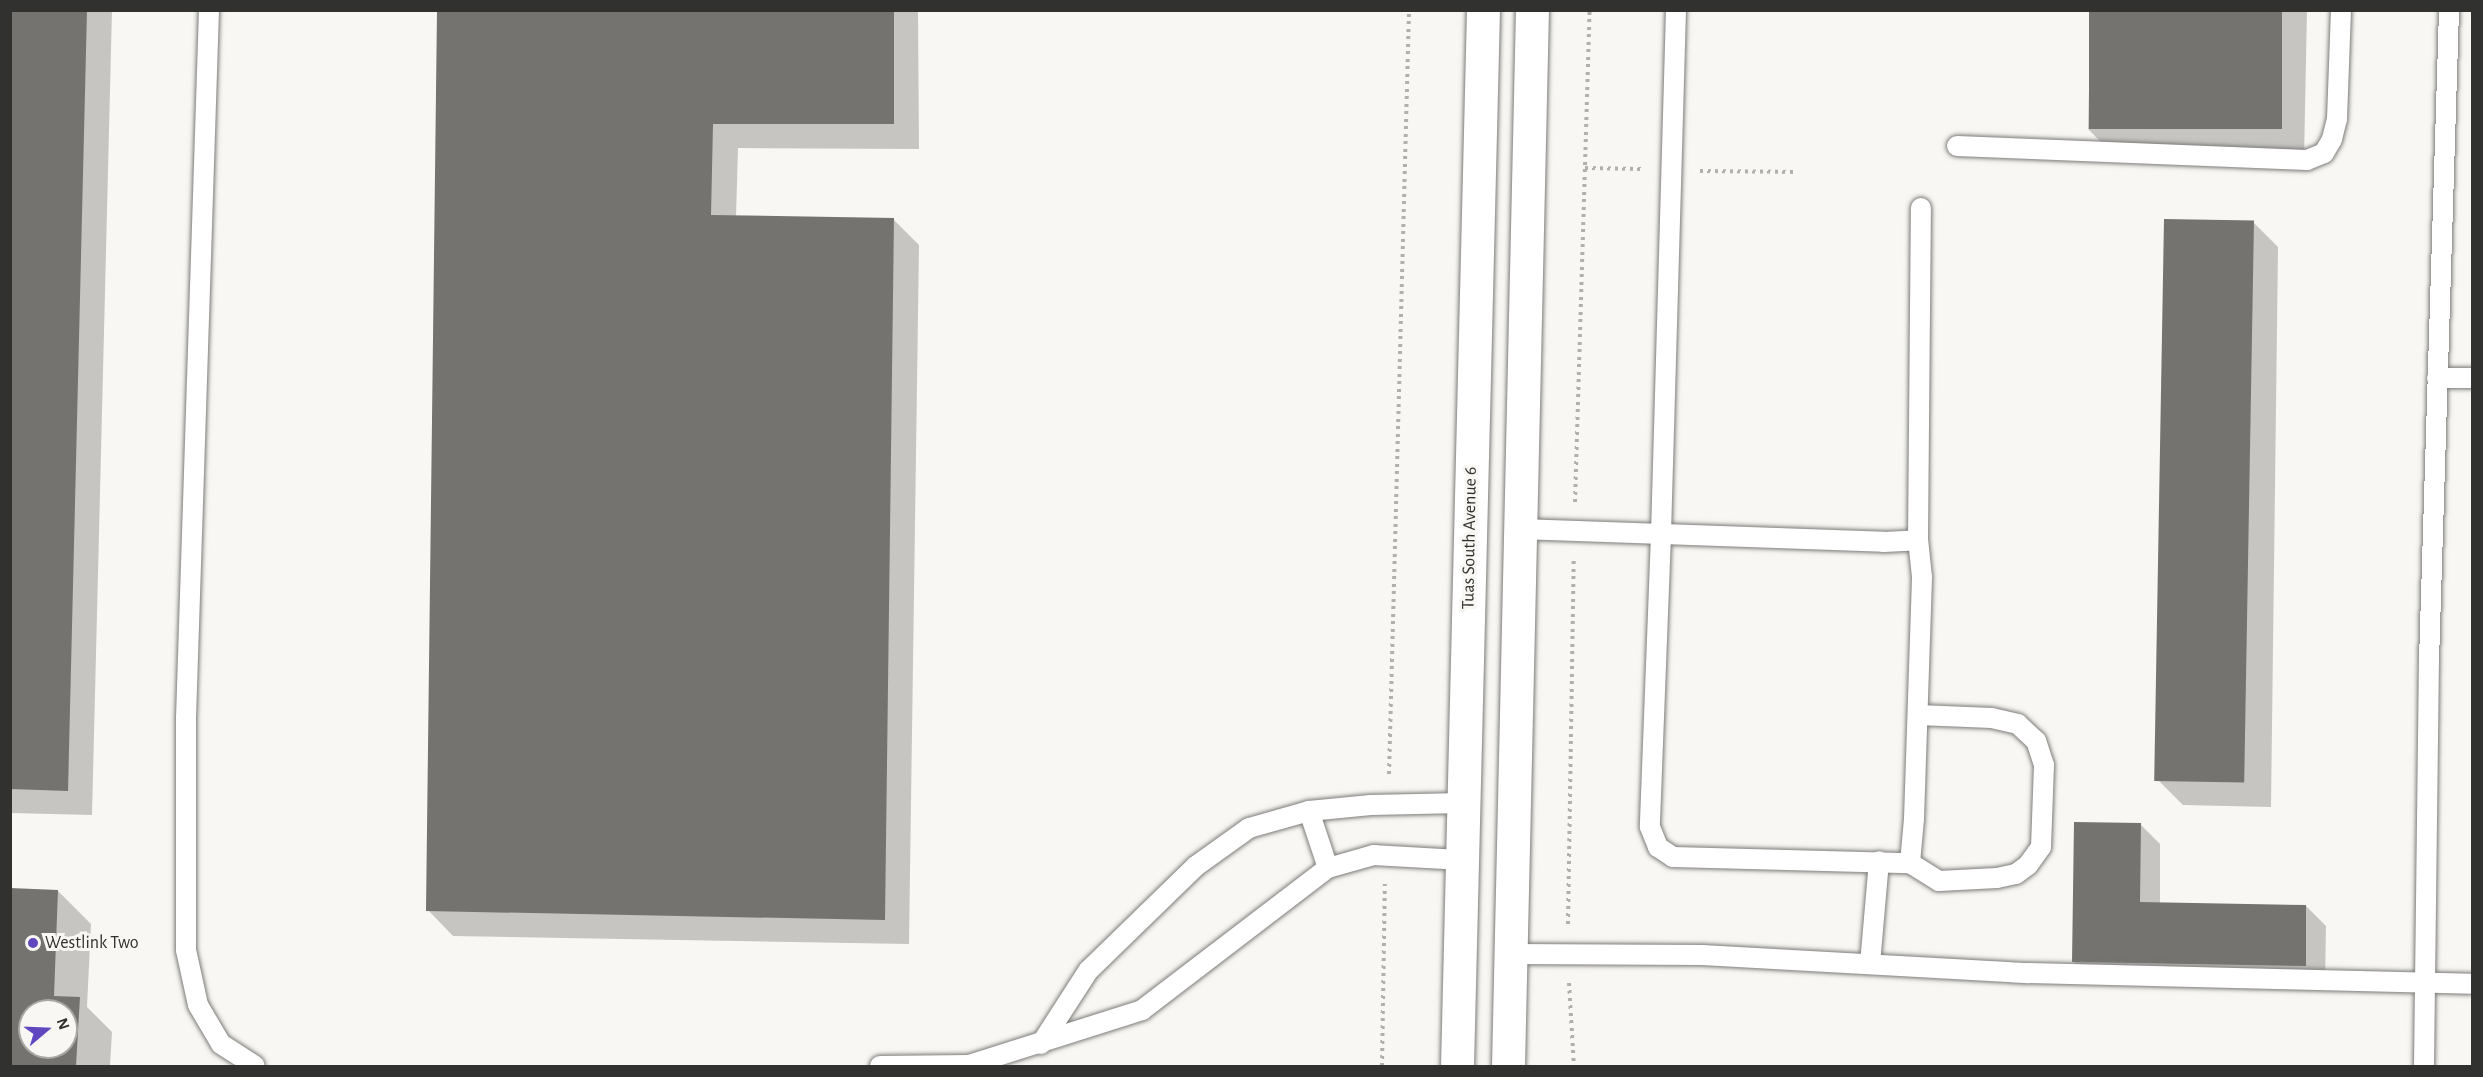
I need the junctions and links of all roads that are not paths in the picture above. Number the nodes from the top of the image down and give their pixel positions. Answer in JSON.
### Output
{"nodes":[{"id":1,"x":208,"y":10,"type":"edge"},
{"id":2,"x":1483,"y":10,"type":"edge"},
{"id":3,"x":1532,"y":10,"type":"edge"},
{"id":4,"x":1676,"y":10,"type":"edge"},
{"id":5,"x":2341,"y":10,"type":"edge"},
{"id":6,"x":2448,"y":10,"type":"edge"},
{"id":7,"x":1957,"y":146,"type":"dead end"},
{"id":8,"x":1922,"y":208,"type":"dead end"},
{"id":9,"x":2437,"y":378,"type":"junction"},
{"id":10,"x":2472,"y":378,"type":"edge"},
{"id":11,"x":1520,"y":529,"type":"junction"},
{"id":12,"x":1662,"y":535,"type":"junction"},
{"id":13,"x":1918,"y":540,"type":"junction"},
{"id":14,"x":1918,"y":715,"type":"junction"},
{"id":15,"x":1463,"y":803,"type":"junction"},
{"id":16,"x":1309,"y":811,"type":"junction"},
{"id":17,"x":1462,"y":860,"type":"junction"},
{"id":18,"x":1879,"y":861,"type":"junction"},
{"id":19,"x":1910,"y":863,"type":"junction"},
{"id":20,"x":1328,"y":868,"type":"junction"},
{"id":21,"x":1511,"y":954,"type":"junction"},
{"id":22,"x":1870,"y":964,"type":"junction"},
{"id":23,"x":2423,"y":982,"type":"junction"},
{"id":24,"x":2472,"y":984,"type":"edge"},
{"id":25,"x":1041,"y":1044,"type":"junction"},
{"id":26,"x":255,"y":1066,"type":"edge"},
{"id":27,"x":880,"y":1066,"type":"edge"},
{"id":28,"x":1457,"y":1066,"type":"edge"},
{"id":29,"x":1508,"y":1066,"type":"edge"},
{"id":30,"x":2424,"y":1066,"type":"edge"}],
"edges":[{"from":1,"to":26,"type":"lane"},
{"from":2,"to":15,"type":"street","name":"Tuas South Avenue 6"},
{"from":3,"to":11,"type":"street"},
{"from":4,"to":12,"type":"lane"},
{"from":5,"to":7,"type":"lane"},
{"from":6,"to":9,"type":"lane"},
{"from":8,"to":13,"type":"lane"},
{"from":9,"to":10,"type":"lane"},
{"from":9,"to":23,"type":"lane"},
{"from":11,"to":12,"type":"lane"},
{"from":11,"to":21,"type":"street"},
{"from":12,"to":13,"type":"lane"},
{"from":12,"to":18,"type":"lane"},
{"from":13,"to":14,"type":"lane"},
{"from":14,"to":19,"type":"lane"},
{"from":14,"to":19,"type":"lane"},
{"from":15,"to":16,"type":"lane"},
{"from":15,"to":17,"type":"street","name":"Tuas South Avenue 6"},
{"from":16,"to":20,"type":"lane"},
{"from":16,"to":25,"type":"lane"},
{"from":17,"to":20,"type":"lane"},
{"from":17,"to":28,"type":"street","name":"Tuas South Avenue 6"},
{"from":18,"to":19,"type":"lane"},
{"from":18,"to":22,"type":"lane"},
{"from":20,"to":25,"type":"lane"},
{"from":21,"to":22,"type":"lane"},
{"from":21,"to":29,"type":"street"},
{"from":22,"to":23,"type":"lane"},
{"from":23,"to":24,"type":"lane"},
{"from":23,"to":30,"type":"lane"},
{"from":25,"to":27,"type":"lane"}]}
